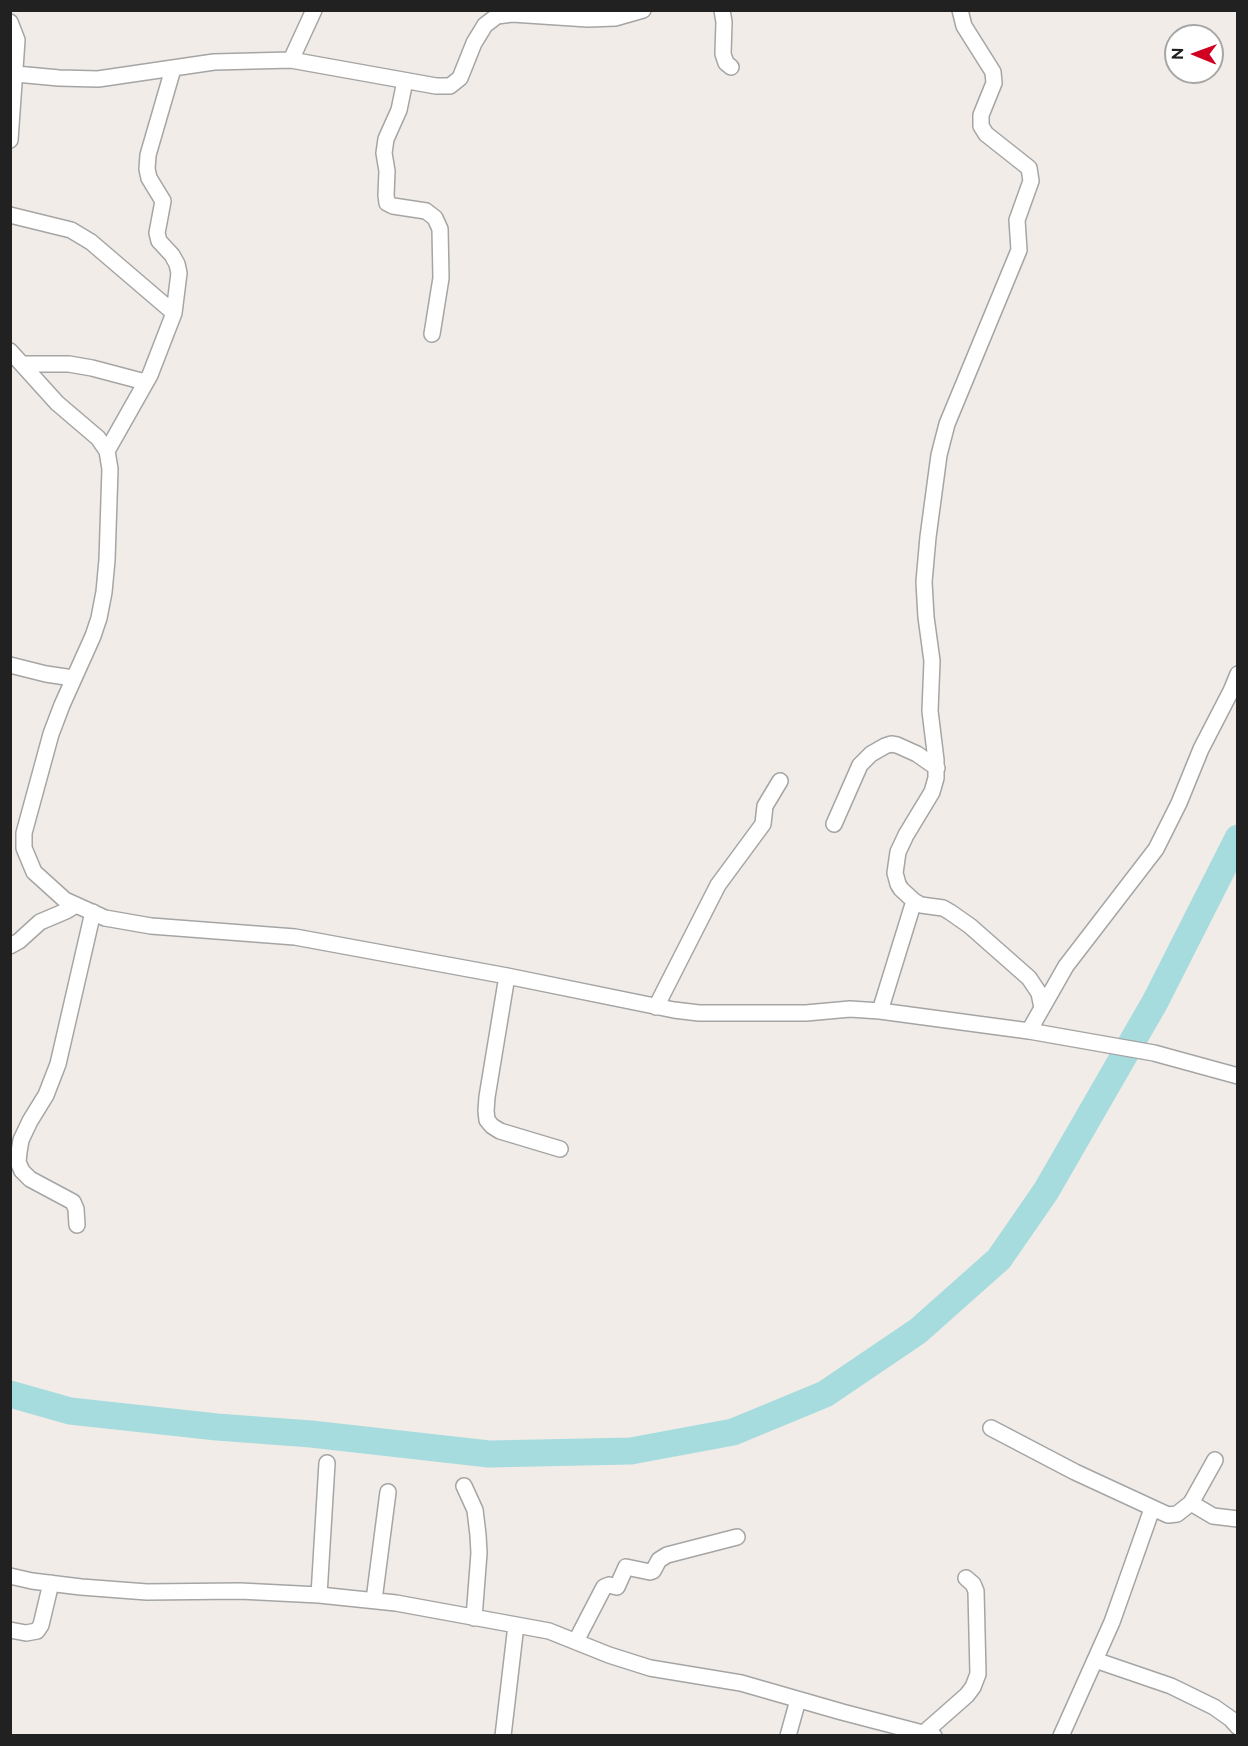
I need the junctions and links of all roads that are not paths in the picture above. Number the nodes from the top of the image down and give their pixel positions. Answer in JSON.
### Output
{"nodes":[{"id":1,"x":314,"y":10,"type":"edge"},
{"id":2,"x":643,"y":10,"type":"edge"},
{"id":3,"x":722,"y":10,"type":"edge"},
{"id":4,"x":960,"y":10,"type":"edge"},
{"id":5,"x":10,"y":22,"type":"edge"},
{"id":6,"x":291,"y":60,"type":"junction"},
{"id":7,"x":731,"y":68,"type":"dead end"},
{"id":8,"x":173,"y":69,"type":"junction"},
{"id":9,"x":16,"y":74,"type":"junction"},
{"id":10,"x":405,"y":81,"type":"junction"},
{"id":11,"x":10,"y":140,"type":"edge"},
{"id":12,"x":10,"y":215,"type":"edge"},
{"id":13,"x":174,"y":313,"type":"junction"},
{"id":14,"x":432,"y":334,"type":"dead end"},
{"id":15,"x":10,"y":351,"type":"edge"},
{"id":16,"x":22,"y":364,"type":"junction"},
{"id":17,"x":145,"y":382,"type":"junction"},
{"id":18,"x":107,"y":451,"type":"junction"},
{"id":19,"x":10,"y":665,"type":"edge"},
{"id":20,"x":1238,"y":675,"type":"edge"},
{"id":21,"x":73,"y":678,"type":"junction"},
{"id":22,"x":937,"y":768,"type":"junction"},
{"id":23,"x":780,"y":781,"type":"dead end"},
{"id":24,"x":834,"y":824,"type":"dead end"},
{"id":25,"x":17,"y":849,"type":"edge"},
{"id":26,"x":914,"y":901,"type":"junction"},
{"id":27,"x":76,"y":905,"type":"junction"},
{"id":28,"x":93,"y":912,"type":"junction"},
{"id":29,"x":10,"y":946,"type":"edge"},
{"id":30,"x":507,"y":976,"type":"junction"},
{"id":31,"x":656,"y":1007,"type":"junction"},
{"id":32,"x":1042,"y":1008,"type":"junction"},
{"id":33,"x":880,"y":1011,"type":"junction"},
{"id":34,"x":1029,"y":1031,"type":"junction"},
{"id":35,"x":1238,"y":1076,"type":"edge"},
{"id":36,"x":560,"y":1149,"type":"dead end"},
{"id":37,"x":77,"y":1225,"type":"dead end"},
{"id":38,"x":991,"y":1428,"type":"dead end"},
{"id":39,"x":1215,"y":1460,"type":"dead end"},
{"id":40,"x":327,"y":1463,"type":"dead end"},
{"id":41,"x":464,"y":1485,"type":"dead end"},
{"id":42,"x":388,"y":1492,"type":"dead end"},
{"id":43,"x":1191,"y":1503,"type":"junction"},
{"id":44,"x":1152,"y":1509,"type":"junction"},
{"id":45,"x":1238,"y":1520,"type":"edge"},
{"id":46,"x":737,"y":1537,"type":"dead end"},
{"id":47,"x":10,"y":1576,"type":"edge"},
{"id":48,"x":966,"y":1578,"type":"dead end"},
{"id":49,"x":51,"y":1583,"type":"junction"},
{"id":50,"x":319,"y":1595,"type":"junction"},
{"id":51,"x":374,"y":1600,"type":"junction"},
{"id":52,"x":474,"y":1618,"type":"junction"},
{"id":53,"x":516,"y":1625,"type":"junction"},
{"id":54,"x":10,"y":1630,"type":"edge"},
{"id":55,"x":576,"y":1641,"type":"junction"},
{"id":56,"x":1095,"y":1660,"type":"junction"},
{"id":57,"x":798,"y":1700,"type":"junction"},
{"id":58,"x":1238,"y":1727,"type":"edge"},
{"id":59,"x":929,"y":1734,"type":"edge"},
{"id":60,"x":503,"y":1736,"type":"edge"},
{"id":61,"x":788,"y":1736,"type":"edge"},
{"id":62,"x":1061,"y":1736,"type":"edge"}],
"edges":[{"from":1,"to":6,"type":"street"},
{"from":2,"to":10,"type":"street"},
{"from":3,"to":7,"type":"street"},
{"from":4,"to":22,"type":"street"},
{"from":5,"to":9,"type":"street"},
{"from":6,"to":8,"type":"street"},
{"from":6,"to":10,"type":"street"},
{"from":8,"to":9,"type":"street"},
{"from":8,"to":13,"type":"street"},
{"from":9,"to":11,"type":"street"},
{"from":10,"to":14,"type":"street"},
{"from":12,"to":13,"type":"street"},
{"from":13,"to":17,"type":"street"},
{"from":15,"to":16,"type":"street"},
{"from":16,"to":17,"type":"street"},
{"from":16,"to":18,"type":"street"},
{"from":17,"to":18,"type":"street"},
{"from":18,"to":21,"type":"street"},
{"from":19,"to":21,"type":"street"},
{"from":20,"to":32,"type":"street"},
{"from":21,"to":25,"type":"street"},
{"from":22,"to":24,"type":"street"},
{"from":22,"to":26,"type":"street"},
{"from":23,"to":31,"type":"street"},
{"from":25,"to":27,"type":"street"},
{"from":26,"to":32,"type":"street"},
{"from":26,"to":33,"type":"street"},
{"from":27,"to":28,"type":"street"},
{"from":27,"to":29,"type":"street"},
{"from":28,"to":30,"type":"street"},
{"from":28,"to":37,"type":"street"},
{"from":30,"to":31,"type":"street"},
{"from":30,"to":36,"type":"street"},
{"from":31,"to":33,"type":"street"},
{"from":32,"to":34,"type":"street"},
{"from":33,"to":34,"type":"street"},
{"from":34,"to":35,"type":"street"},
{"from":38,"to":44,"type":"street"},
{"from":39,"to":43,"type":"street"},
{"from":40,"to":50,"type":"street"},
{"from":41,"to":52,"type":"street"},
{"from":42,"to":51,"type":"street"},
{"from":43,"to":44,"type":"street"},
{"from":43,"to":45,"type":"street"},
{"from":44,"to":56,"type":"street"},
{"from":46,"to":55,"type":"street"},
{"from":47,"to":49,"type":"street"},
{"from":48,"to":59,"type":"street"},
{"from":49,"to":50,"type":"street"},
{"from":49,"to":54,"type":"street"},
{"from":50,"to":51,"type":"street"},
{"from":51,"to":52,"type":"street"},
{"from":52,"to":53,"type":"street"},
{"from":53,"to":55,"type":"street"},
{"from":53,"to":60,"type":"street"},
{"from":55,"to":57,"type":"street"},
{"from":56,"to":58,"type":"street"},
{"from":56,"to":62,"type":"street"},
{"from":57,"to":59,"type":"street"},
{"from":57,"to":61,"type":"street"}]}
